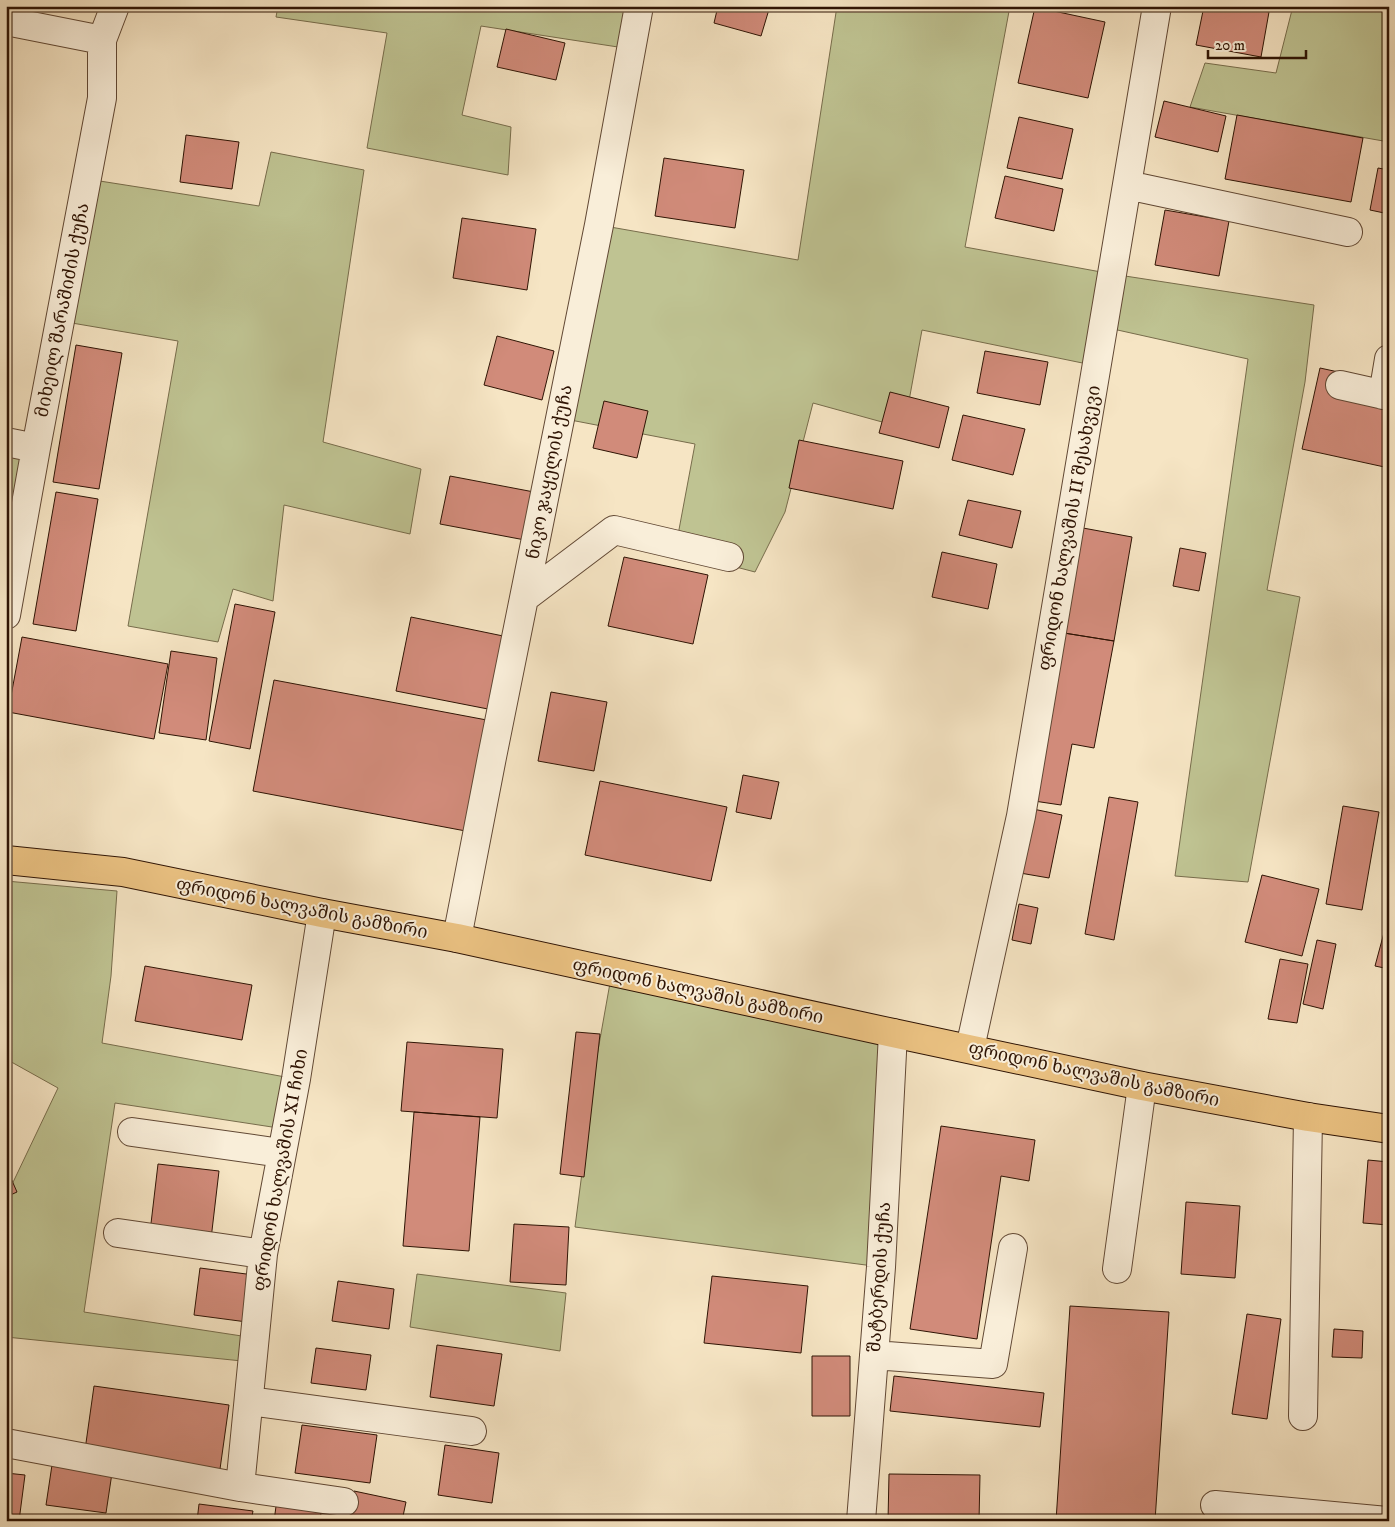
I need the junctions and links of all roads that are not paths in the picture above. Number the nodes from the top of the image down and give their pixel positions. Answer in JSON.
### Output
{"nodes":[{"id":1,"x":115,"y":6,"type":"edge"},
{"id":2,"x":639,"y":6,"type":"edge"},
{"id":3,"x":1157,"y":6,"type":"edge"},
{"id":4,"x":6,"y":21,"type":"edge"},
{"id":5,"x":102,"y":40,"type":"junction"},
{"id":6,"x":1127,"y":185,"type":"junction"},
{"id":7,"x":1348,"y":232,"type":"dead end"},
{"id":8,"x":1389,"y":359,"type":"edge"},
{"id":9,"x":1340,"y":386,"type":"dead end"},
{"id":10,"x":1386,"y":395,"type":"edge"},
{"id":11,"x":6,"y":442,"type":"edge"},
{"id":12,"x":36,"y":448,"type":"junction"},
{"id":13,"x":729,"y":556,"type":"dead end"},
{"id":14,"x":524,"y":598,"type":"junction"},
{"id":15,"x":6,"y":614,"type":"edge"},
{"id":16,"x":6,"y":860,"type":"edge"},
{"id":17,"x":322,"y":913,"type":"junction"},
{"id":18,"x":457,"y":938,"type":"junction"},
{"id":19,"x":893,"y":1033,"type":"junction"},
{"id":20,"x":970,"y":1048,"type":"junction"},
{"id":21,"x":1142,"y":1086,"type":"junction"},
{"id":22,"x":1308,"y":1117,"type":"junction"},
{"id":23,"x":1389,"y":1129,"type":"edge"},
{"id":24,"x":132,"y":1132,"type":"dead end"},
{"id":25,"x":281,"y":1153,"type":"junction"},
{"id":26,"x":118,"y":1233,"type":"dead end"},
{"id":27,"x":1012,"y":1248,"type":"dead end"},
{"id":28,"x":262,"y":1254,"type":"junction"},
{"id":29,"x":1117,"y":1269,"type":"dead end"},
{"id":30,"x":874,"y":1355,"type":"junction"},
{"id":31,"x":249,"y":1401,"type":"junction"},
{"id":32,"x":1303,"y":1416,"type":"dead end"},
{"id":33,"x":472,"y":1431,"type":"dead end"},
{"id":34,"x":6,"y":1443,"type":"edge"},
{"id":35,"x":240,"y":1488,"type":"junction"},
{"id":36,"x":344,"y":1502,"type":"dead end"},
{"id":37,"x":1215,"y":1505,"type":"dead end"},
{"id":38,"x":861,"y":1521,"type":"edge"},
{"id":39,"x":1387,"y":1521,"type":"edge"}],
"edges":[{"from":1,"to":5,"type":"street","name":"მიხეილ შარაშიძის ქუჩა"},
{"from":2,"to":14,"type":"street","name":"ნიკო ჯაყელის ქუჩა"},
{"from":3,"to":6,"type":"street","name":"ფრიდონ ხალვაშის II შესახვევი"},
{"from":4,"to":5,"type":"street"},
{"from":5,"to":12,"type":"street","name":"მიხეილ შარაშიძის ქუჩა"},
{"from":6,"to":7,"type":"street"},
{"from":6,"to":20,"type":"street","name":"ფრიდონ ხალვაშის II შესახვევი"},
{"from":8,"to":10,"type":"street"},
{"from":9,"to":10,"type":"street"},
{"from":11,"to":12,"type":"street"},
{"from":12,"to":15,"type":"street","name":"მიხეილ შარაშიძის ქუჩა"},
{"from":13,"to":14,"type":"street"},
{"from":14,"to":18,"type":"street","name":"ნიკო ჯაყელის ქუჩა"},
{"from":16,"to":17,"type":"highway","name":"ფრიდონ ხალვაშის გამზირი"},
{"from":17,"to":18,"type":"highway","name":"ფრიდონ ხალვაშის გამზირი"},
{"from":17,"to":25,"type":"street","name":"ფრიდონ ხალვაშის XI ჩიხი"},
{"from":18,"to":19,"type":"highway","name":"ფრიდონ ხალვაშის გამზირი"},
{"from":19,"to":20,"type":"highway","name":"ფრიდონ ხალვაშის გამზირი"},
{"from":19,"to":30,"type":"street","name":"შატბერდის ქუჩა"},
{"from":20,"to":21,"type":"highway","name":"ფრიდონ ხალვაშის გამზირი"},
{"from":21,"to":22,"type":"highway","name":"ფრიდონ ხალვაშის გამზირი"},
{"from":21,"to":29,"type":"street"},
{"from":22,"to":23,"type":"highway","name":"ფრიდონ ხალვაშის გამზირი"},
{"from":22,"to":32,"type":"street"},
{"from":24,"to":25,"type":"street"},
{"from":25,"to":28,"type":"street","name":"ფრიდონ ხალვაშის XI ჩიხი"},
{"from":26,"to":28,"type":"street"},
{"from":27,"to":30,"type":"street"},
{"from":28,"to":31,"type":"street","name":"ფრიდონ ხალვაშის XI ჩიხი"},
{"from":30,"to":38,"type":"street","name":"შატბერდის ქუჩა"},
{"from":31,"to":33,"type":"street"},
{"from":31,"to":35,"type":"street","name":"ფრიდონ ხალვაშის XI ჩიხი"},
{"from":34,"to":35,"type":"street"},
{"from":35,"to":36,"type":"street"},
{"from":37,"to":39,"type":"street"}]}
